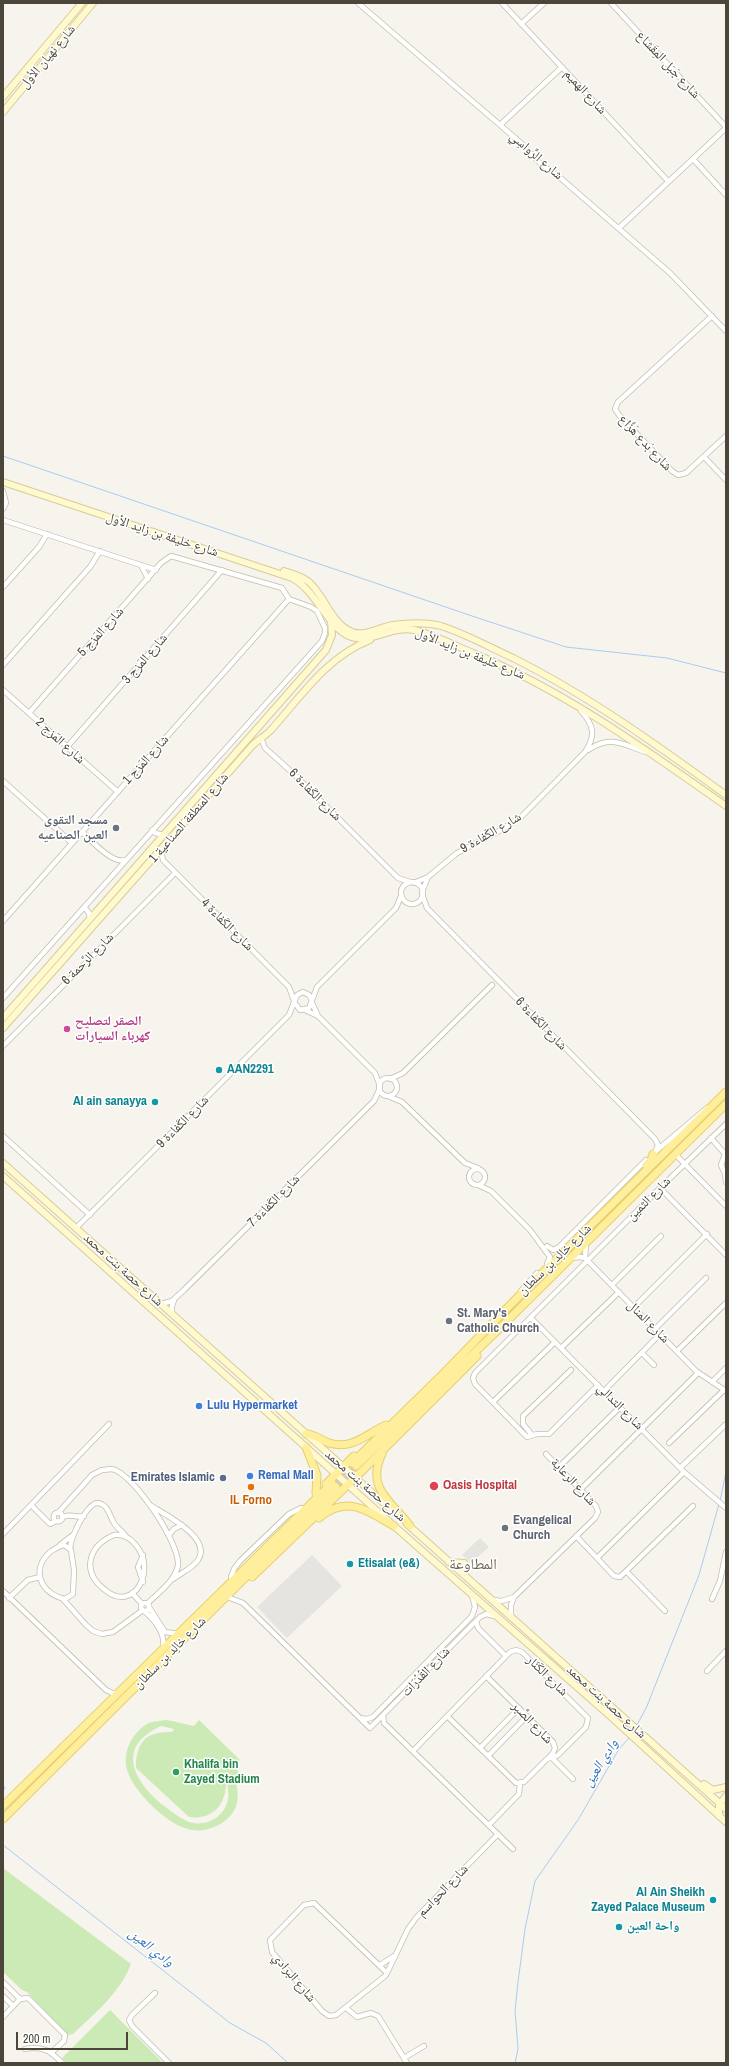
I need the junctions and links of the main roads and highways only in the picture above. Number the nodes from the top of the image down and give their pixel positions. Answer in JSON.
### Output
{"nodes":[{"id":1,"x":82,"y":3,"type":"edge"},
{"id":2,"x":93,"y":3,"type":"edge"},
{"id":3,"x":3,"y":97,"type":"edge"},
{"id":4,"x":3,"y":112,"type":"edge"},
{"id":5,"x":3,"y":478,"type":"edge"},
{"id":6,"x":3,"y":482,"type":"edge"},
{"id":7,"x":330,"y":619,"type":"junction"},
{"id":8,"x":392,"y":630,"type":"junction"},
{"id":9,"x":503,"y":654,"type":"junction"},
{"id":10,"x":507,"y":667,"type":"junction"},
{"id":11,"x":217,"y":774,"type":"junction"},
{"id":12,"x":221,"y":780,"type":"junction"},
{"id":13,"x":726,"y":795,"type":"edge"},
{"id":14,"x":726,"y":806,"type":"edge"},
{"id":15,"x":34,"y":982,"type":"junction"},
{"id":16,"x":35,"y":992,"type":"junction"},
{"id":17,"x":4,"y":1015,"type":"edge"},
{"id":18,"x":3,"y":1028,"type":"edge"},
{"id":19,"x":726,"y":1092,"type":"edge"},
{"id":20,"x":726,"y":1104,"type":"edge"},
{"id":21,"x":654,"y":1153,"type":"road end"},
{"id":22,"x":3,"y":1163,"type":"edge"},
{"id":23,"x":3,"y":1176,"type":"edge"},
{"id":24,"x":621,"y":1196,"type":"junction"},
{"id":25,"x":484,"y":1331,"type":"junction"},
{"id":26,"x":489,"y":1338,"type":"junction"},
{"id":27,"x":386,"y":1425,"type":"junction"},
{"id":28,"x":306,"y":1434,"type":"junction"},
{"id":29,"x":387,"y":1446,"type":"junction"},
{"id":30,"x":306,"y":1447,"type":"junction"},
{"id":31,"x":343,"y":1467,"type":"junction"},
{"id":32,"x":336,"y":1474,"type":"junction"},
{"id":33,"x":355,"y":1478,"type":"junction"},
{"id":34,"x":348,"y":1485,"type":"junction"},
{"id":35,"x":316,"y":1493,"type":"junction"},
{"id":36,"x":394,"y":1526,"type":"junction"},
{"id":37,"x":410,"y":1526,"type":"junction"},
{"id":38,"x":280,"y":1550,"type":"junction"},
{"id":39,"x":449,"y":1562,"type":"junction"},
{"id":40,"x":464,"y":1563,"type":"dead end"},
{"id":41,"x":214,"y":1600,"type":"junction"},
{"id":42,"x":201,"y":1622,"type":"junction"},
{"id":43,"x":612,"y":1712,"type":"junction"},
{"id":44,"x":686,"y":1774,"type":"junction"},
{"id":45,"x":726,"y":1787,"type":"edge"},
{"id":46,"x":726,"y":1796,"type":"edge"},
{"id":47,"x":720,"y":1803,"type":"junction"},
{"id":48,"x":3,"y":1806,"type":"edge"},
{"id":49,"x":726,"y":1808,"type":"edge"},
{"id":50,"x":717,"y":1813,"type":"junction"},
{"id":51,"x":3,"y":1819,"type":"edge"},
{"id":52,"x":726,"y":1822,"type":"edge"}],
"edges":[{"from":1,"to":3,"type":"main road","name":"شارع نهيان الأول"},
{"from":2,"to":4,"type":"main road","name":"شارع نهيان الأول"},
{"from":5,"to":9,"type":"main road","name":"شارع خليفة بن زايد الأول"},
{"from":6,"to":7,"type":"main road","name":"شارع خليفة بن زايد الأول"},
{"from":7,"to":8,"type":"main road","name":"شارع خليفة بن زايد الأول"},
{"from":7,"to":11,"type":"main road","name":"شارع المنطقة الصناعية 1"},
{"from":8,"to":10,"type":"main road","name":"شارع خليفة بن زايد الأول"},
{"from":8,"to":12,"type":"main road","name":"شارع المنطقة الصناعية 1"},
{"from":9,"to":10,"type":"main road"},
{"from":9,"to":13,"type":"main road","name":"شارع خليفة بن زايد الأول"},
{"from":10,"to":14,"type":"main road","name":"شارع خليفة بن زايد الأول"},
{"from":11,"to":12,"type":"main road"},
{"from":11,"to":15,"type":"main road","name":"شارع المنطقة الصناعية 1"},
{"from":12,"to":16,"type":"main road","name":"شارع المنطقة الصناعية 1"},
{"from":15,"to":16,"type":"main road"},
{"from":15,"to":17,"type":"main road","name":"شارع المنطقة الصناعية 1"},
{"from":16,"to":18,"type":"main road","name":"شارع المنطقة الصناعية 1"},
{"from":19,"to":24,"type":"main road","name":"شارع خالِد بن سلطان"},
{"from":20,"to":26,"type":"main road","name":"شارع خالِد بن سلطان"},
{"from":21,"to":24,"type":"main road"},
{"from":22,"to":28,"type":"main road","name":"شارع حصة بنت محمد"},
{"from":23,"to":30,"type":"main road","name":"شارع حصة بنت محمد"},
{"from":24,"to":25,"type":"main road","name":"شارع خالِد بن سلطان"},
{"from":25,"to":26,"type":"main road","name":"شارع خالِد بن سلطان"},
{"from":25,"to":27,"type":"main road"},
{"from":26,"to":29,"type":"main road"},
{"from":27,"to":28,"type":"main road"},
{"from":27,"to":31,"type":"main road"},
{"from":28,"to":31,"type":"main road","name":"شارع حصة بنت محمد"},
{"from":29,"to":33,"type":"main road"},
{"from":29,"to":37,"type":"main road"},
{"from":30,"to":32,"type":"main road","name":"شارع حصة بنت محمد"},
{"from":30,"to":35,"type":"main road"},
{"from":31,"to":32,"type":"main road"},
{"from":31,"to":33,"type":"main road","name":"شارع حصة بنت محمد"},
{"from":32,"to":34,"type":"main road","name":"شارع حصة بنت محمد"},
{"from":32,"to":35,"type":"main road"},
{"from":33,"to":34,"type":"main road"},
{"from":33,"to":37,"type":"main road","name":"شارع حصة بنت محمد"},
{"from":34,"to":36,"type":"main road","name":"شارع حصة بنت محمد"},
{"from":34,"to":38,"type":"main road"},
{"from":35,"to":41,"type":"main road"},
{"from":36,"to":38,"type":"main road"},
{"from":36,"to":43,"type":"main road","name":"شارع حصة بنت محمد"},
{"from":37,"to":39,"type":"main road","name":"شارع حصة بنت محمد"},
{"from":38,"to":42,"type":"main road"},
{"from":39,"to":40,"type":"main road"},
{"from":39,"to":43,"type":"main road","name":"شارع حصة بنت محمد"},
{"from":41,"to":42,"type":"main road","name":"شارع خالِد بن سلطان"},
{"from":41,"to":48,"type":"main road","name":"شارع خالِد بن سلطان"},
{"from":42,"to":51,"type":"main road","name":"شارع خالِد بن سلطان"},
{"from":43,"to":44,"type":"main road","name":"شارع حصة بنت محمد"},
{"from":43,"to":50,"type":"main road","name":"شارع حصة بنت محمد"},
{"from":44,"to":45,"type":"main road"},
{"from":44,"to":47,"type":"main road","name":"شارع حصة بنت محمد"},
{"from":46,"to":47,"type":"main road"},
{"from":47,"to":49,"type":"main road","name":"شارع حصة بنت محمد"},
{"from":47,"to":50,"type":"main road"},
{"from":49,"to":50,"type":"main road"},
{"from":50,"to":52,"type":"main road","name":"شارع حصة بنت محمد"}]}
